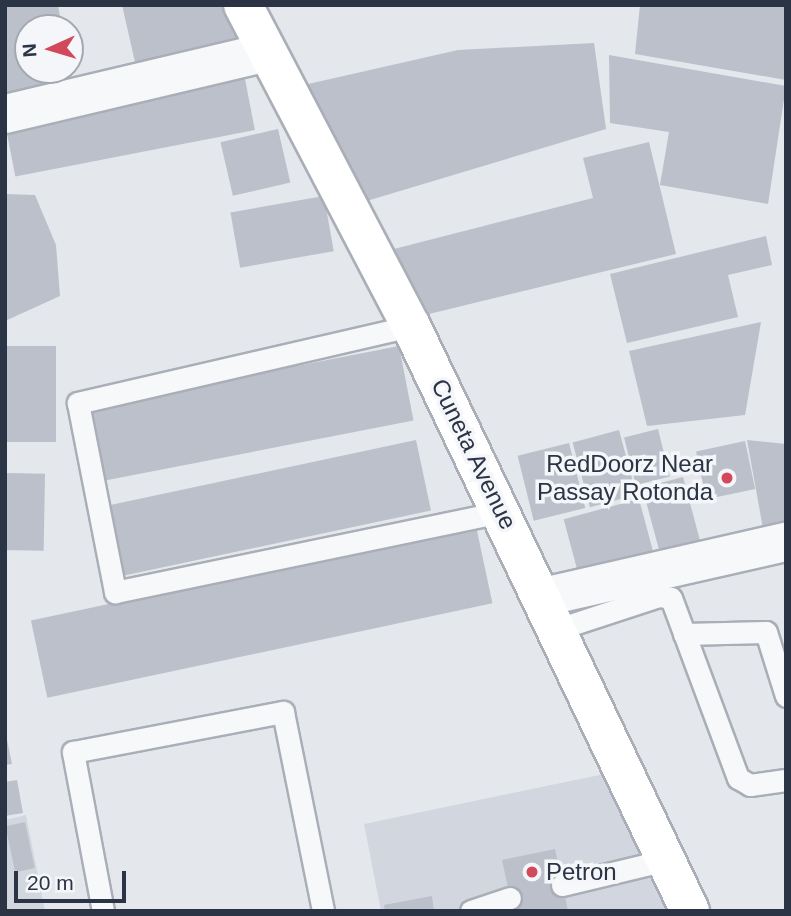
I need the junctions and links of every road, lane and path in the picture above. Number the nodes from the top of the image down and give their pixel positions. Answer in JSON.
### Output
{"nodes":[{"id":1,"x":243,"y":5,"type":"edge"},
{"id":2,"x":263,"y":53,"type":"junction"},
{"id":3,"x":5,"y":114,"type":"edge"},
{"id":4,"x":411,"y":326,"type":"junction"},
{"id":5,"x":503,"y":512,"type":"junction"},
{"id":6,"x":786,"y":542,"type":"edge"},
{"id":7,"x":551,"y":613,"type":"junction"},
{"id":8,"x":684,"y":634,"type":"junction"},
{"id":9,"x":786,"y":696,"type":"edge"},
{"id":10,"x":786,"y":780,"type":"edge"},
{"id":11,"x":666,"y":860,"type":"junction"},
{"id":12,"x":562,"y":885,"type":"dead end"},
{"id":13,"x":510,"y":898,"type":"dead end"},
{"id":14,"x":103,"y":911,"type":"edge"},
{"id":15,"x":323,"y":911,"type":"edge"},
{"id":16,"x":471,"y":911,"type":"edge"},
{"id":17,"x":690,"y":911,"type":"edge"}],
"edges":[{"from":1,"to":2,"type":"street","name":"Cuneta Avenue"},
{"from":2,"to":3,"type":"street"},
{"from":2,"to":4,"type":"street","name":"Cuneta Avenue"},
{"from":4,"to":5,"type":"street","name":"Cuneta Avenue"},
{"from":4,"to":5,"type":"lane"},
{"from":5,"to":7,"type":"street","name":"Cuneta Avenue"},
{"from":6,"to":7,"type":"street"},
{"from":7,"to":8,"type":"lane"},
{"from":7,"to":11,"type":"street","name":"Cuneta Avenue"},
{"from":8,"to":9,"type":"lane"},
{"from":8,"to":10,"type":"lane"},
{"from":11,"to":12,"type":"lane"},
{"from":11,"to":17,"type":"street","name":"Cuneta Avenue"},
{"from":13,"to":16,"type":"lane"},
{"from":14,"to":15,"type":"lane"}]}
